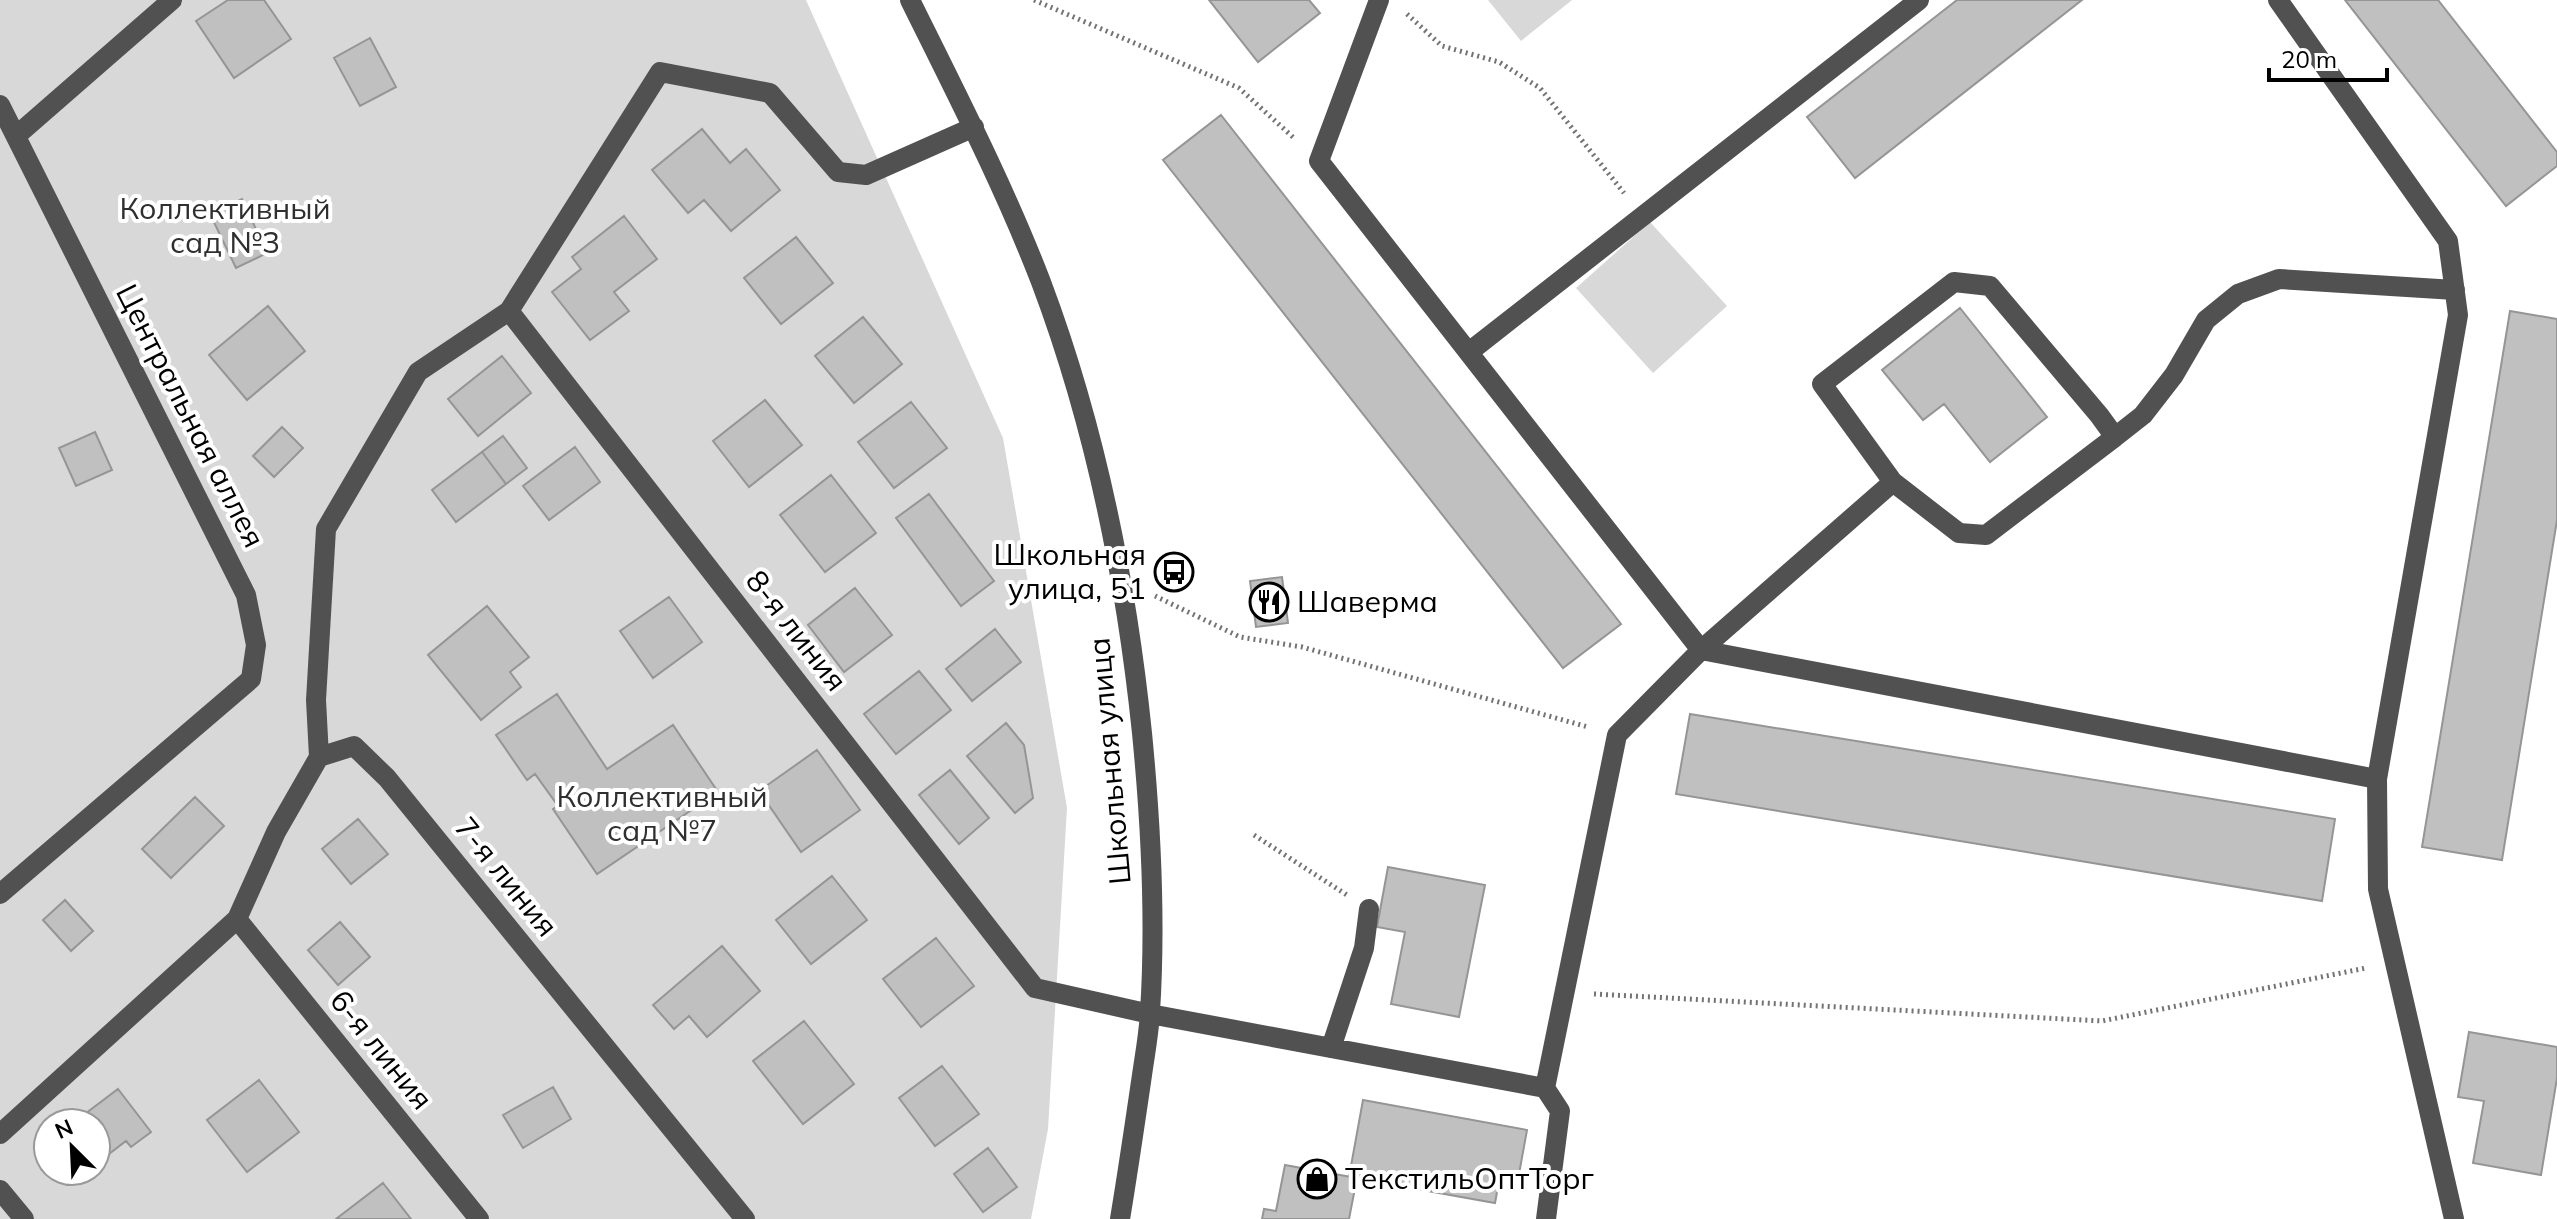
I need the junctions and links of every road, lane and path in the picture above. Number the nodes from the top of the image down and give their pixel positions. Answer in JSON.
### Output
{"nodes":[{"id":1,"x":172,"y":0,"type":"edge"},
{"id":2,"x":910,"y":0,"type":"edge"},
{"id":3,"x":1034,"y":0,"type":"edge"},
{"id":4,"x":1379,"y":0,"type":"edge"},
{"id":5,"x":1919,"y":0,"type":"edge"},
{"id":6,"x":2278,"y":0,"type":"edge"},
{"id":7,"x":1401,"y":9,"type":"dead end"},
{"id":8,"x":0,"y":105,"type":"edge"},
{"id":9,"x":974,"y":127,"type":"junction"},
{"id":10,"x":16,"y":136,"type":"junction"},
{"id":11,"x":1319,"y":161,"type":"junction"},
{"id":12,"x":1643,"y":216,"type":"junction"},
{"id":13,"x":2455,"y":290,"type":"junction"},
{"id":14,"x":509,"y":311,"type":"junction"},
{"id":15,"x":1469,"y":352,"type":"junction"},
{"id":16,"x":2115,"y":437,"type":"junction"},
{"id":17,"x":1893,"y":482,"type":"junction"},
{"id":18,"x":1122,"y":580,"type":"junction"},
{"id":19,"x":1701,"y":650,"type":"junction"},
{"id":20,"x":1617,"y":735,"type":"junction"},
{"id":21,"x":319,"y":757,"type":"junction"},
{"id":22,"x":2377,"y":779,"type":"junction"},
{"id":23,"x":1254,"y":835,"type":"dead end"},
{"id":24,"x":0,"y":894,"type":"edge"},
{"id":25,"x":1369,"y":909,"type":"joint"},
{"id":26,"x":237,"y":919,"type":"junction"},
{"id":27,"x":2395,"y":962,"type":"junction"},
{"id":28,"x":1564,"y":992,"type":"junction"},
{"id":29,"x":1150,"y":1014,"type":"junction"},
{"id":30,"x":1331,"y":1048,"type":"junction"},
{"id":31,"x":1545,"y":1088,"type":"junction"},
{"id":32,"x":0,"y":1134,"type":"edge"},
{"id":33,"x":0,"y":1190,"type":"edge"},
{"id":34,"x":24,"y":1219,"type":"edge"},
{"id":35,"x":479,"y":1219,"type":"edge"},
{"id":36,"x":745,"y":1219,"type":"edge"},
{"id":37,"x":1120,"y":1219,"type":"edge"},
{"id":38,"x":1546,"y":1219,"type":"edge"},
{"id":39,"x":2454,"y":1219,"type":"edge"}],
"edges":[{"from":1,"to":10,"type":"street"},
{"from":2,"to":9,"type":"street","name":"Школьная улица"},
{"from":3,"to":11,"type":"path"},
{"from":4,"to":11,"type":"street"},
{"from":5,"to":12,"type":"street"},
{"from":6,"to":13,"type":"street"},
{"from":7,"to":12,"type":"path"},
{"from":8,"to":10,"type":"street","name":"Центральная аллея"},
{"from":9,"to":14,"type":"street"},
{"from":9,"to":18,"type":"street","name":"Школьная улица"},
{"from":10,"to":24,"type":"street","name":"Центральная аллея"},
{"from":11,"to":15,"type":"street"},
{"from":12,"to":15,"type":"street"},
{"from":13,"to":16,"type":"street"},
{"from":13,"to":22,"type":"street"},
{"from":14,"to":21,"type":"street"},
{"from":14,"to":29,"type":"street","name":"8-я линия"},
{"from":15,"to":19,"type":"street"},
{"from":16,"to":17,"type":"street"},
{"from":16,"to":17,"type":"street"},
{"from":17,"to":19,"type":"street"},
{"from":18,"to":20,"type":"path"},
{"from":18,"to":29,"type":"street","name":"Школьная улица"},
{"from":19,"to":20,"type":"street"},
{"from":19,"to":22,"type":"street"},
{"from":20,"to":28,"type":"street"},
{"from":21,"to":26,"type":"street"},
{"from":21,"to":36,"type":"street","name":"7-я линия"},
{"from":22,"to":27,"type":"street"},
{"from":23,"to":25,"type":"path"},
{"from":25,"to":30,"type":"street"},
{"from":26,"to":32,"type":"street"},
{"from":26,"to":35,"type":"street","name":"6-я линия"},
{"from":27,"to":28,"type":"path"},
{"from":27,"to":39,"type":"street"},
{"from":28,"to":31,"type":"street"},
{"from":29,"to":30,"type":"street"},
{"from":29,"to":37,"type":"street","name":"Школьная улица"},
{"from":30,"to":31,"type":"street"},
{"from":31,"to":38,"type":"street"},
{"from":33,"to":34,"type":"street"}]}
